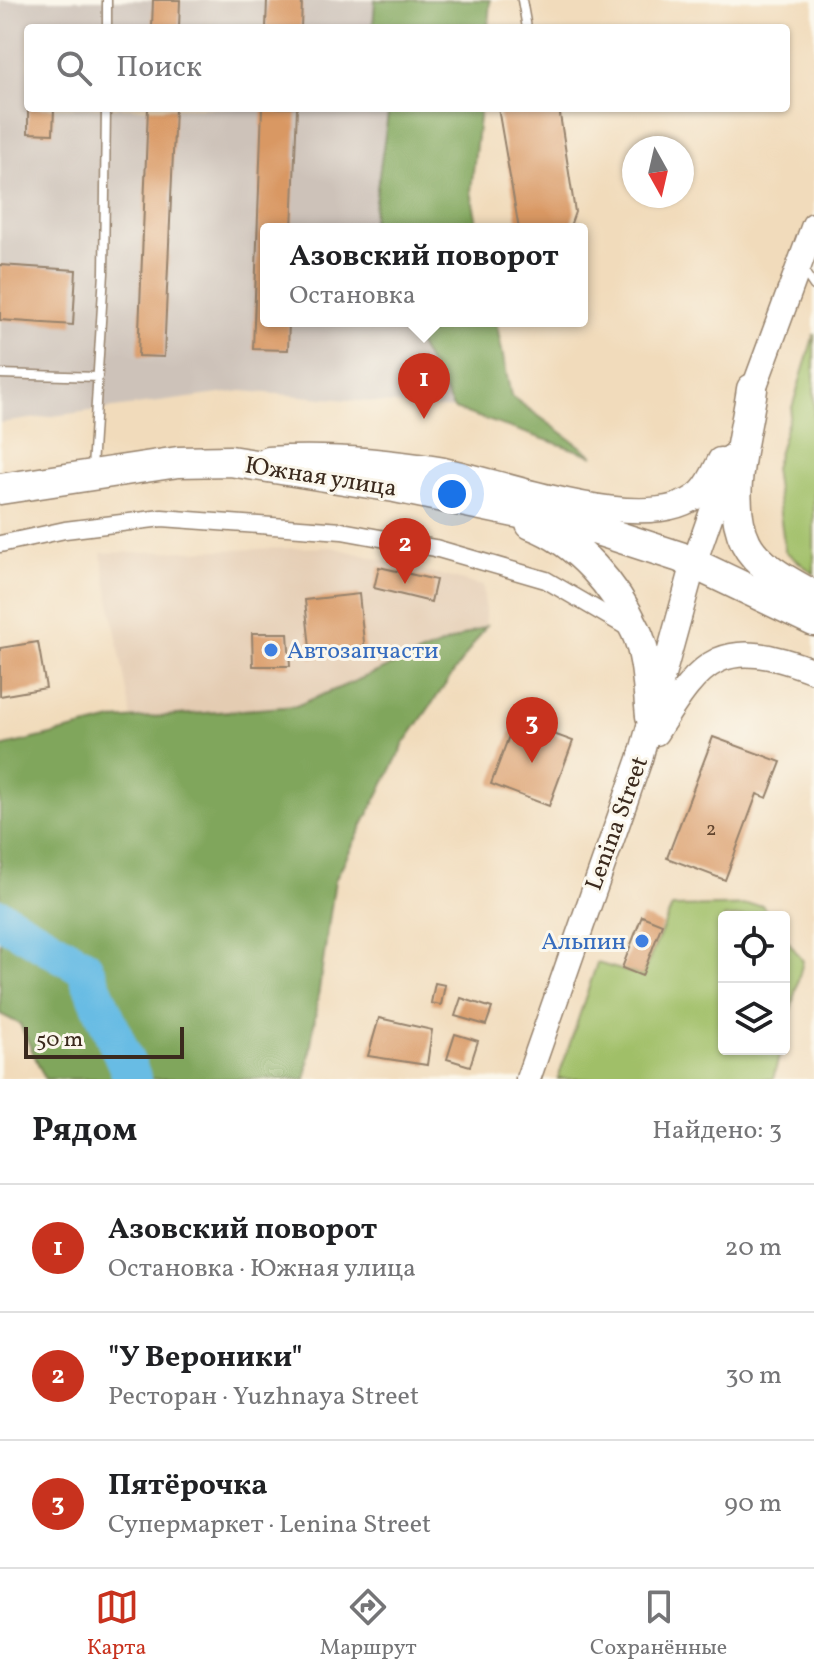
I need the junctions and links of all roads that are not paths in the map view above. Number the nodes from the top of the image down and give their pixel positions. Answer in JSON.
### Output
{"nodes":[{"id":1,"x":107,"y":0,"type":"edge"},
{"id":2,"x":522,"y":0,"type":"edge"},
{"id":3,"x":107,"y":24,"type":"edge"},
{"id":4,"x":526,"y":24,"type":"edge"},
{"id":5,"x":106,"y":112,"type":"edge"},
{"id":6,"x":814,"y":225,"type":"edge"},
{"id":7,"x":807,"y":276,"type":"edge"},
{"id":8,"x":0,"y":374,"type":"edge"},
{"id":9,"x":98,"y":377,"type":"junction"},
{"id":10,"x":748,"y":402,"type":"junction"},
{"id":11,"x":230,"y":461,"type":"junction"},
{"id":12,"x":92,"y":473,"type":"junction"},
{"id":13,"x":0,"y":489,"type":"edge"},
{"id":14,"x":485,"y":506,"type":"junction"},
{"id":15,"x":0,"y":544,"type":"edge"},
{"id":16,"x":694,"y":563,"type":"junction"},
{"id":17,"x":814,"y":596,"type":"edge"},
{"id":18,"x":814,"y":621,"type":"edge"},
{"id":19,"x":637,"y":633,"type":"junction"},
{"id":20,"x":814,"y":671,"type":"edge"},
{"id":21,"x":651,"y":716,"type":"junction"},
{"id":22,"x":640,"y":759,"type":"junction"},
{"id":23,"x":528,"y":1079,"type":"edge"}],
"edges":[{"from":1,"to":3,"type":"lane"},
{"from":2,"to":4,"type":"lane"},
{"from":5,"to":9,"type":"lane"},
{"from":6,"to":7,"type":"street"},
{"from":7,"to":10,"type":"street"},
{"from":8,"to":9,"type":"lane"},
{"from":9,"to":12,"type":"lane"},
{"from":10,"to":11,"type":"street"},
{"from":10,"to":16,"type":"street","name":"Lenina Street"},
{"from":10,"to":17,"type":"highway"},
{"from":11,"to":12,"type":"highway","name":"Южная улица"},
{"from":11,"to":14,"type":"highway","name":"Южная улица"},
{"from":12,"to":13,"type":"highway","name":"Южная улица"},
{"from":14,"to":16,"type":"highway","name":"Южная улица"},
{"from":14,"to":19,"type":"highway"},
{"from":15,"to":19,"type":"street"},
{"from":16,"to":18,"type":"highway","name":"Южная улица"},
{"from":16,"to":21,"type":"street","name":"Lenina Street"},
{"from":19,"to":21,"type":"highway"},
{"from":20,"to":22,"type":"street"},
{"from":21,"to":22,"type":"street","name":"Lenina Street"},
{"from":22,"to":23,"type":"street","name":"Lenina Street"}]}
